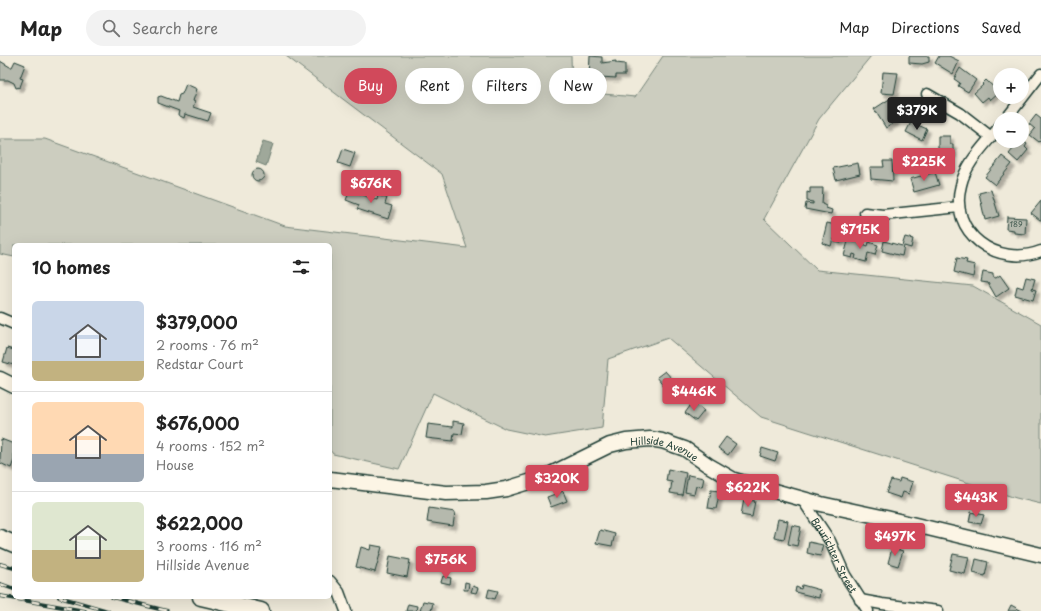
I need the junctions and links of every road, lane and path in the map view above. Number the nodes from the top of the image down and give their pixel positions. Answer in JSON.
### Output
{"nodes":[{"id":1,"x":1041,"y":74,"type":"edge"},
{"id":2,"x":927,"y":94,"type":"dead end"},
{"id":3,"x":1011,"y":112,"type":"edge"},
{"id":4,"x":993,"y":135,"type":"edge"},
{"id":5,"x":991,"y":137,"type":"junction"},
{"id":6,"x":959,"y":207,"type":"junction"},
{"id":7,"x":865,"y":213,"type":"dead end"},
{"id":8,"x":1041,"y":251,"type":"edge"},
{"id":9,"x":0,"y":318,"type":"edge"},
{"id":10,"x":12,"y":323,"type":"edge"},
{"id":11,"x":0,"y":379,"type":"edge"},
{"id":12,"x":12,"y":385,"type":"edge"},
{"id":13,"x":332,"y":479,"type":"edge"},
{"id":14,"x":802,"y":499,"type":"junction"},
{"id":15,"x":0,"y":538,"type":"edge"},
{"id":16,"x":12,"y":543,"type":"edge"},
{"id":17,"x":1041,"y":555,"type":"edge"},
{"id":18,"x":332,"y":583,"type":"edge"},
{"id":19,"x":210,"y":599,"type":"edge"},
{"id":20,"x":860,"y":600,"type":"junction"},
{"id":21,"x":261,"y":611,"type":"edge"},
{"id":22,"x":346,"y":611,"type":"edge"},
{"id":23,"x":868,"y":611,"type":"edge"},
{"id":24,"x":938,"y":611,"type":"edge"}],
"edges":[{"from":1,"to":3,"type":"street"},
{"from":2,"to":5,"type":"street"},
{"from":4,"to":5,"type":"street"},
{"from":5,"to":6,"type":"street"},
{"from":6,"to":7,"type":"street"},
{"from":6,"to":8,"type":"street"},
{"from":9,"to":10,"type":"street"},
{"from":11,"to":12,"type":"street"},
{"from":13,"to":14,"type":"street","name":"Hillside Avenue"},
{"from":14,"to":17,"type":"street","name":"Hillside Avenue"},
{"from":14,"to":20,"type":"street","name":"Baurichter Street"},
{"from":15,"to":16,"type":"main road"},
{"from":18,"to":22,"type":"street"},
{"from":19,"to":21,"type":"main road"},
{"from":20,"to":23,"type":"street","name":"Baurichter Street"},
{"from":20,"to":24,"type":"street"}]}
